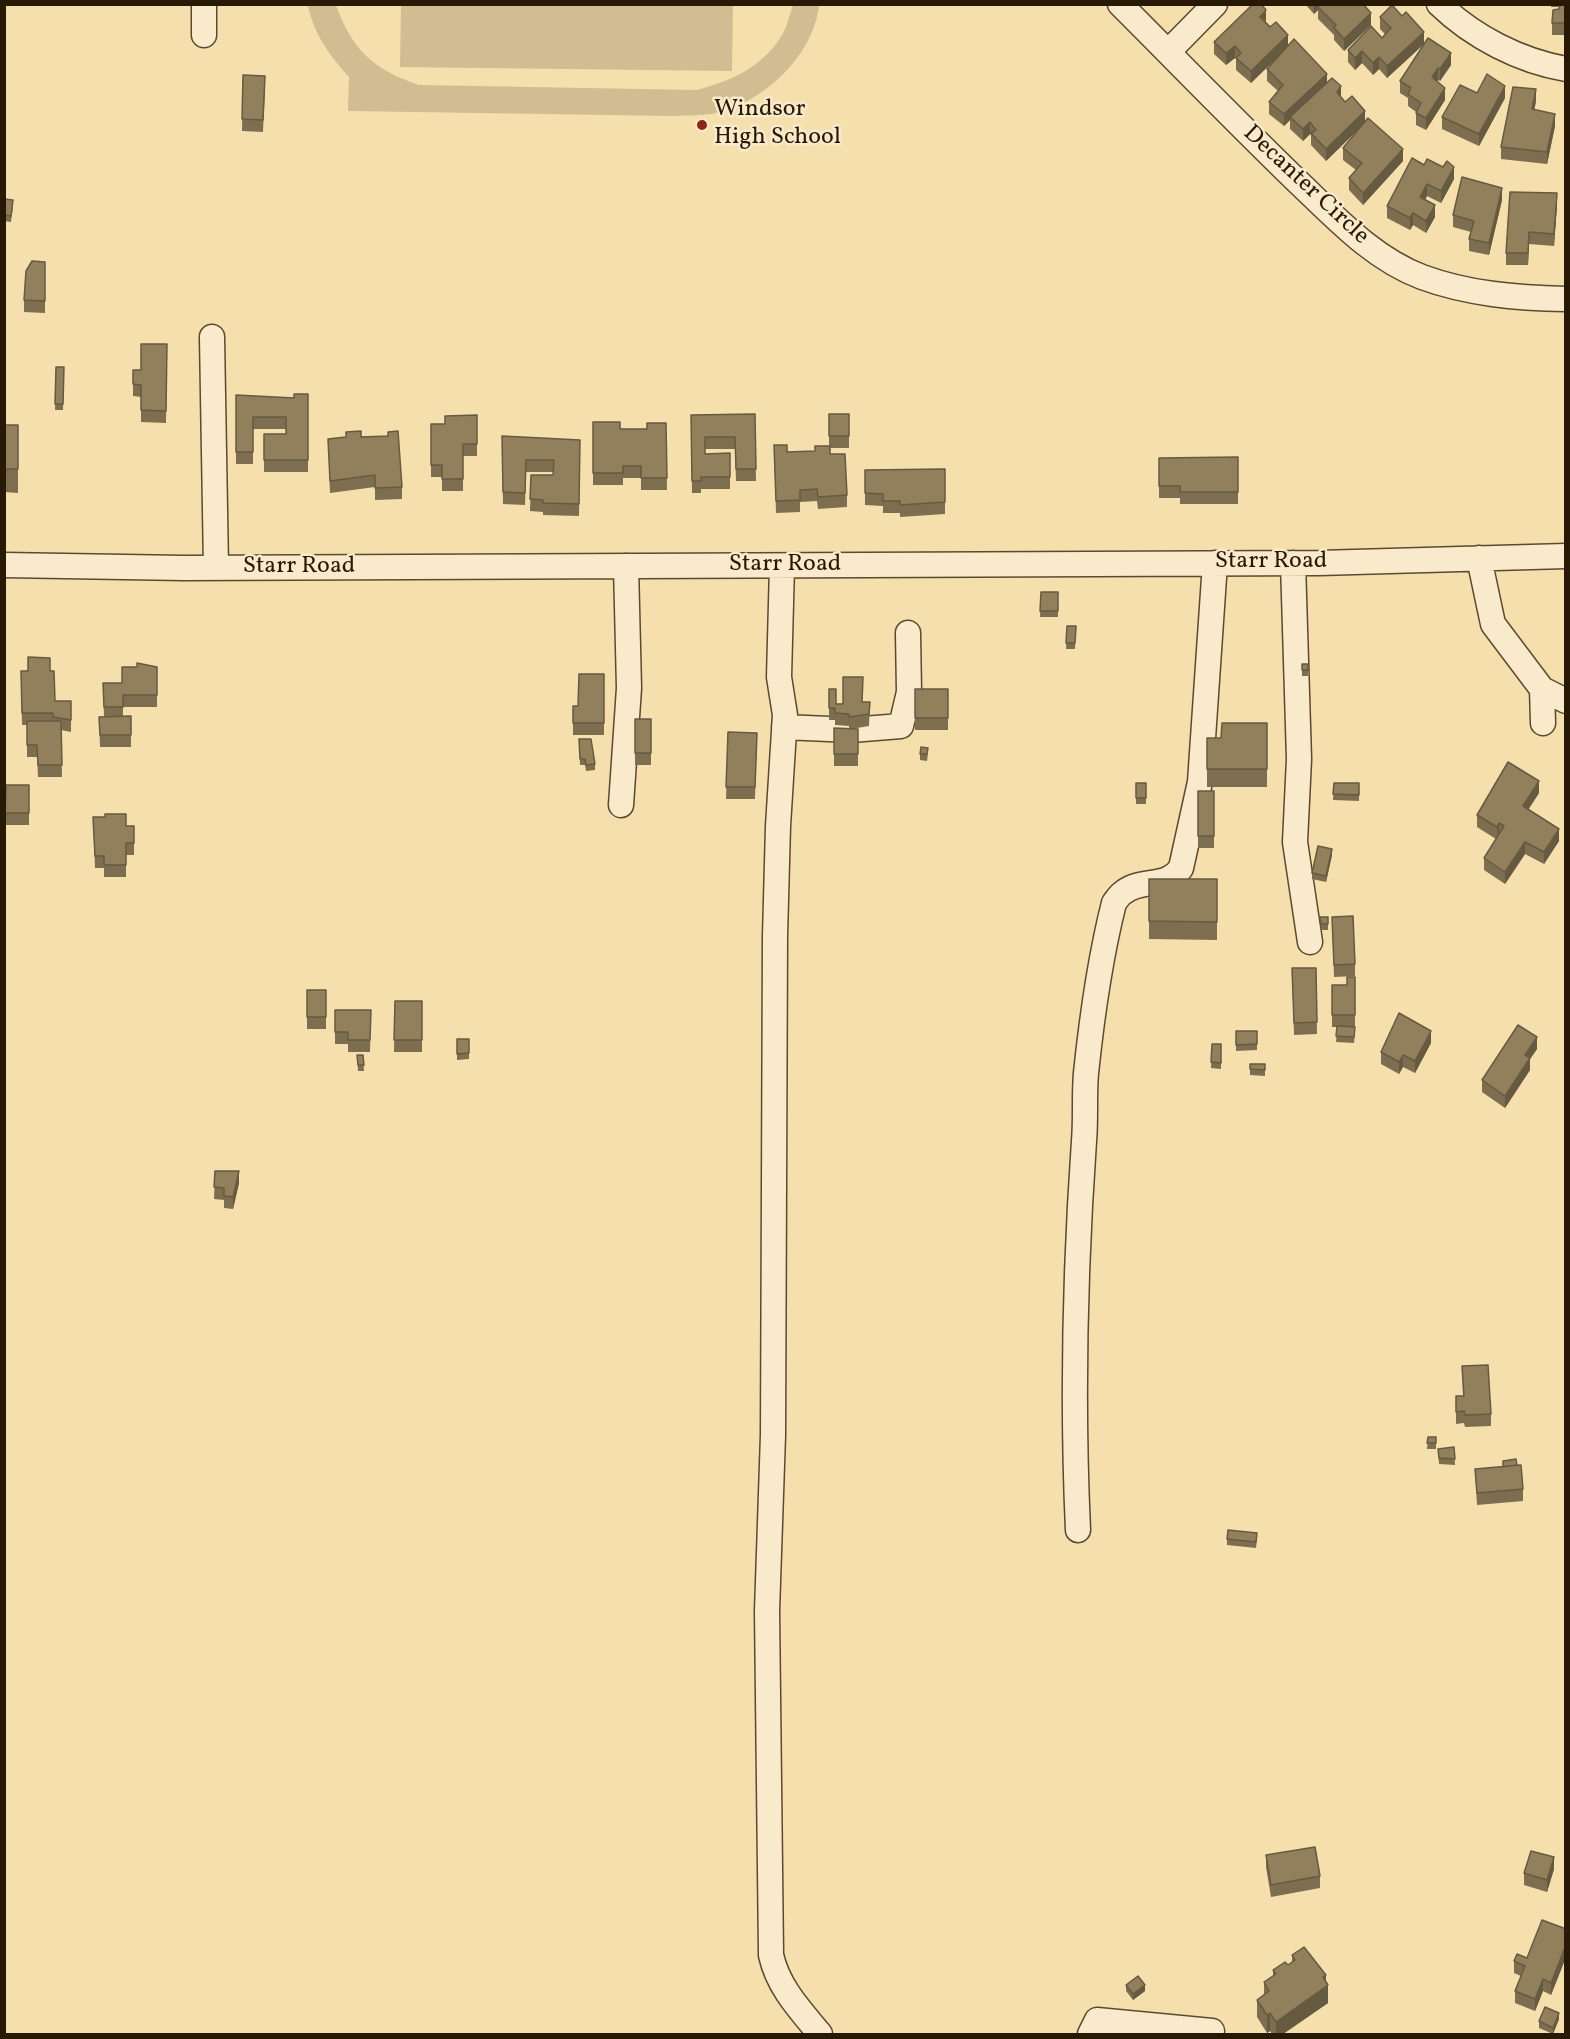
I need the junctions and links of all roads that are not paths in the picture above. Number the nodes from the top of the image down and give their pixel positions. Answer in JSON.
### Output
{"nodes":[{"id":1,"x":204,"y":4,"type":"edge"},
{"id":2,"x":1120,"y":4,"type":"edge"},
{"id":3,"x":1215,"y":4,"type":"edge"},
{"id":4,"x":1440,"y":4,"type":"edge"},
{"id":5,"x":204,"y":35,"type":"dead end"},
{"id":6,"x":1168,"y":52,"type":"junction"},
{"id":7,"x":1566,"y":69,"type":"edge"},
{"id":8,"x":1566,"y":298,"type":"edge"},
{"id":9,"x":212,"y":337,"type":"dead end"},
{"id":10,"x":1566,"y":556,"type":"edge"},
{"id":11,"x":1479,"y":558,"type":"junction"},
{"id":12,"x":1215,"y":563,"type":"junction"},
{"id":13,"x":1293,"y":563,"type":"junction"},
{"id":14,"x":4,"y":565,"type":"edge"},
{"id":15,"x":626,"y":566,"type":"junction"},
{"id":16,"x":782,"y":566,"type":"junction"},
{"id":17,"x":216,"y":568,"type":"junction"},
{"id":18,"x":908,"y":633,"type":"dead end"},
{"id":19,"x":1542,"y":689,"type":"junction"},
{"id":20,"x":1566,"y":701,"type":"edge"},
{"id":21,"x":1543,"y":723,"type":"dead end"},
{"id":22,"x":784,"y":727,"type":"junction"},
{"id":23,"x":621,"y":805,"type":"dead end"},
{"id":24,"x":1310,"y":942,"type":"dead end"},
{"id":25,"x":1078,"y":1530,"type":"dead end"},
{"id":26,"x":1212,"y":2031,"type":"dead end"},
{"id":27,"x":820,"y":2034,"type":"edge"},
{"id":28,"x":1090,"y":2034,"type":"edge"}],
"edges":[{"from":1,"to":5,"type":"street"},
{"from":2,"to":6,"type":"street","name":"Decanter Circle"},
{"from":3,"to":6,"type":"street"},
{"from":4,"to":7,"type":"street"},
{"from":6,"to":8,"type":"street","name":"Decanter Circle"},
{"from":9,"to":17,"type":"street"},
{"from":10,"to":11,"type":"street","name":"Starr Road"},
{"from":11,"to":13,"type":"street","name":"Starr Road"},
{"from":11,"to":19,"type":"street"},
{"from":12,"to":13,"type":"street","name":"Starr Road"},
{"from":12,"to":16,"type":"street","name":"Starr Road"},
{"from":12,"to":25,"type":"street"},
{"from":13,"to":24,"type":"street"},
{"from":14,"to":17,"type":"street","name":"Starr Road"},
{"from":15,"to":16,"type":"street","name":"Starr Road"},
{"from":15,"to":17,"type":"street","name":"Starr Road"},
{"from":15,"to":23,"type":"street"},
{"from":16,"to":22,"type":"street"},
{"from":18,"to":22,"type":"street"},
{"from":19,"to":20,"type":"street"},
{"from":19,"to":21,"type":"street"},
{"from":22,"to":27,"type":"street"},
{"from":26,"to":28,"type":"street"}]}
